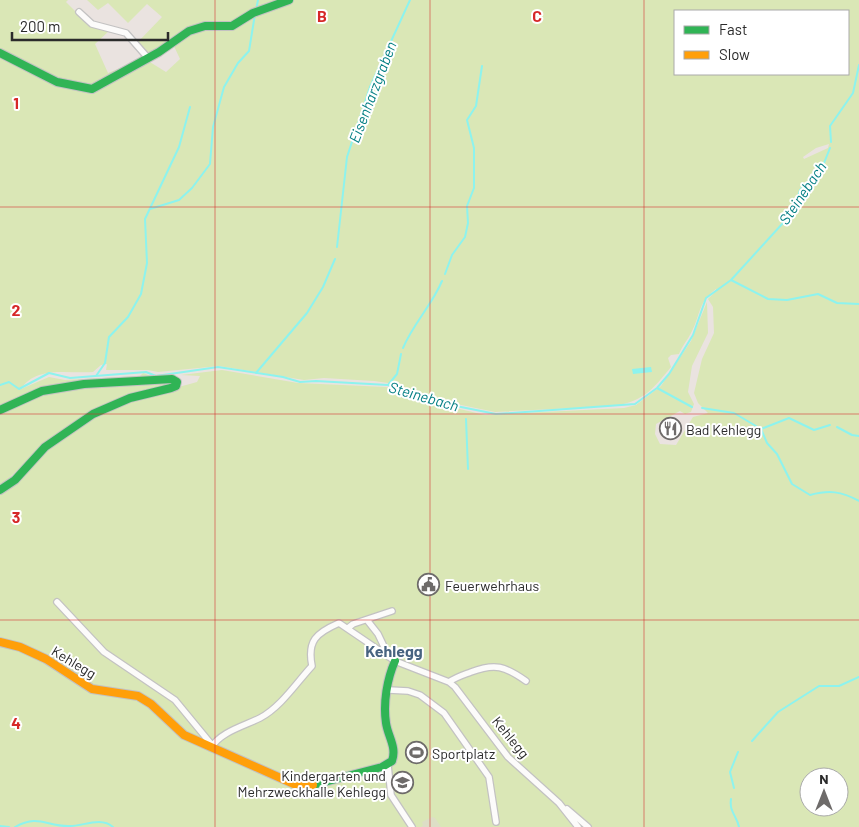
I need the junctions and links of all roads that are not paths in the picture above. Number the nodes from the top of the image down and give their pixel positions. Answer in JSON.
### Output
{"nodes":[{"id":1,"x":289,"y":0,"type":"edge"},
{"id":2,"x":79,"y":12,"type":"dead end"},
{"id":3,"x":0,"y":53,"type":"edge"},
{"id":4,"x":148,"y":58,"type":"junction"},
{"id":5,"x":0,"y":410,"type":"edge"},
{"id":6,"x":0,"y":490,"type":"edge"},
{"id":7,"x":57,"y":602,"type":"dead end"},
{"id":8,"x":392,"y":611,"type":"dead end"},
{"id":9,"x":367,"y":620,"type":"junction"},
{"id":10,"x":348,"y":628,"type":"junction"},
{"id":11,"x":0,"y":642,"type":"edge"},
{"id":12,"x":392,"y":659,"type":"junction"},
{"id":13,"x":526,"y":681,"type":"dead end"},
{"id":14,"x":449,"y":682,"type":"junction"},
{"id":15,"x":388,"y":690,"type":"junction"},
{"id":16,"x":212,"y":747,"type":"junction"},
{"id":17,"x":388,"y":765,"type":"junction"},
{"id":18,"x":559,"y":803,"type":"junction"},
{"id":19,"x":496,"y":822,"type":"dead end"},
{"id":20,"x":412,"y":827,"type":"edge"},
{"id":21,"x":578,"y":827,"type":"edge"},
{"id":22,"x":588,"y":827,"type":"edge"}],
"edges":[{"from":1,"to":4,"type":"street"},
{"from":2,"to":4,"type":"street"},
{"from":3,"to":4,"type":"street"},
{"from":5,"to":6,"type":"street"},
{"from":7,"to":16,"type":"street","name":"Kehlegg"},
{"from":8,"to":9,"type":"street"},
{"from":9,"to":10,"type":"street"},
{"from":9,"to":12,"type":"street"},
{"from":10,"to":12,"type":"street","name":"Kehlegg"},
{"from":10,"to":16,"type":"street"},
{"from":11,"to":16,"type":"street","name":"Kehlegg"},
{"from":12,"to":14,"type":"street","name":"Kehlegg"},
{"from":12,"to":15,"type":"street"},
{"from":13,"to":14,"type":"street"},
{"from":14,"to":18,"type":"street","name":"Kehlegg"},
{"from":15,"to":17,"type":"street"},
{"from":15,"to":19,"type":"street"},
{"from":16,"to":17,"type":"street","name":"Kehlegg"},
{"from":17,"to":20,"type":"street"},
{"from":18,"to":21,"type":"street","name":"Kehlegg"},
{"from":18,"to":22,"type":"street","name":"Kehlegg"}]}
